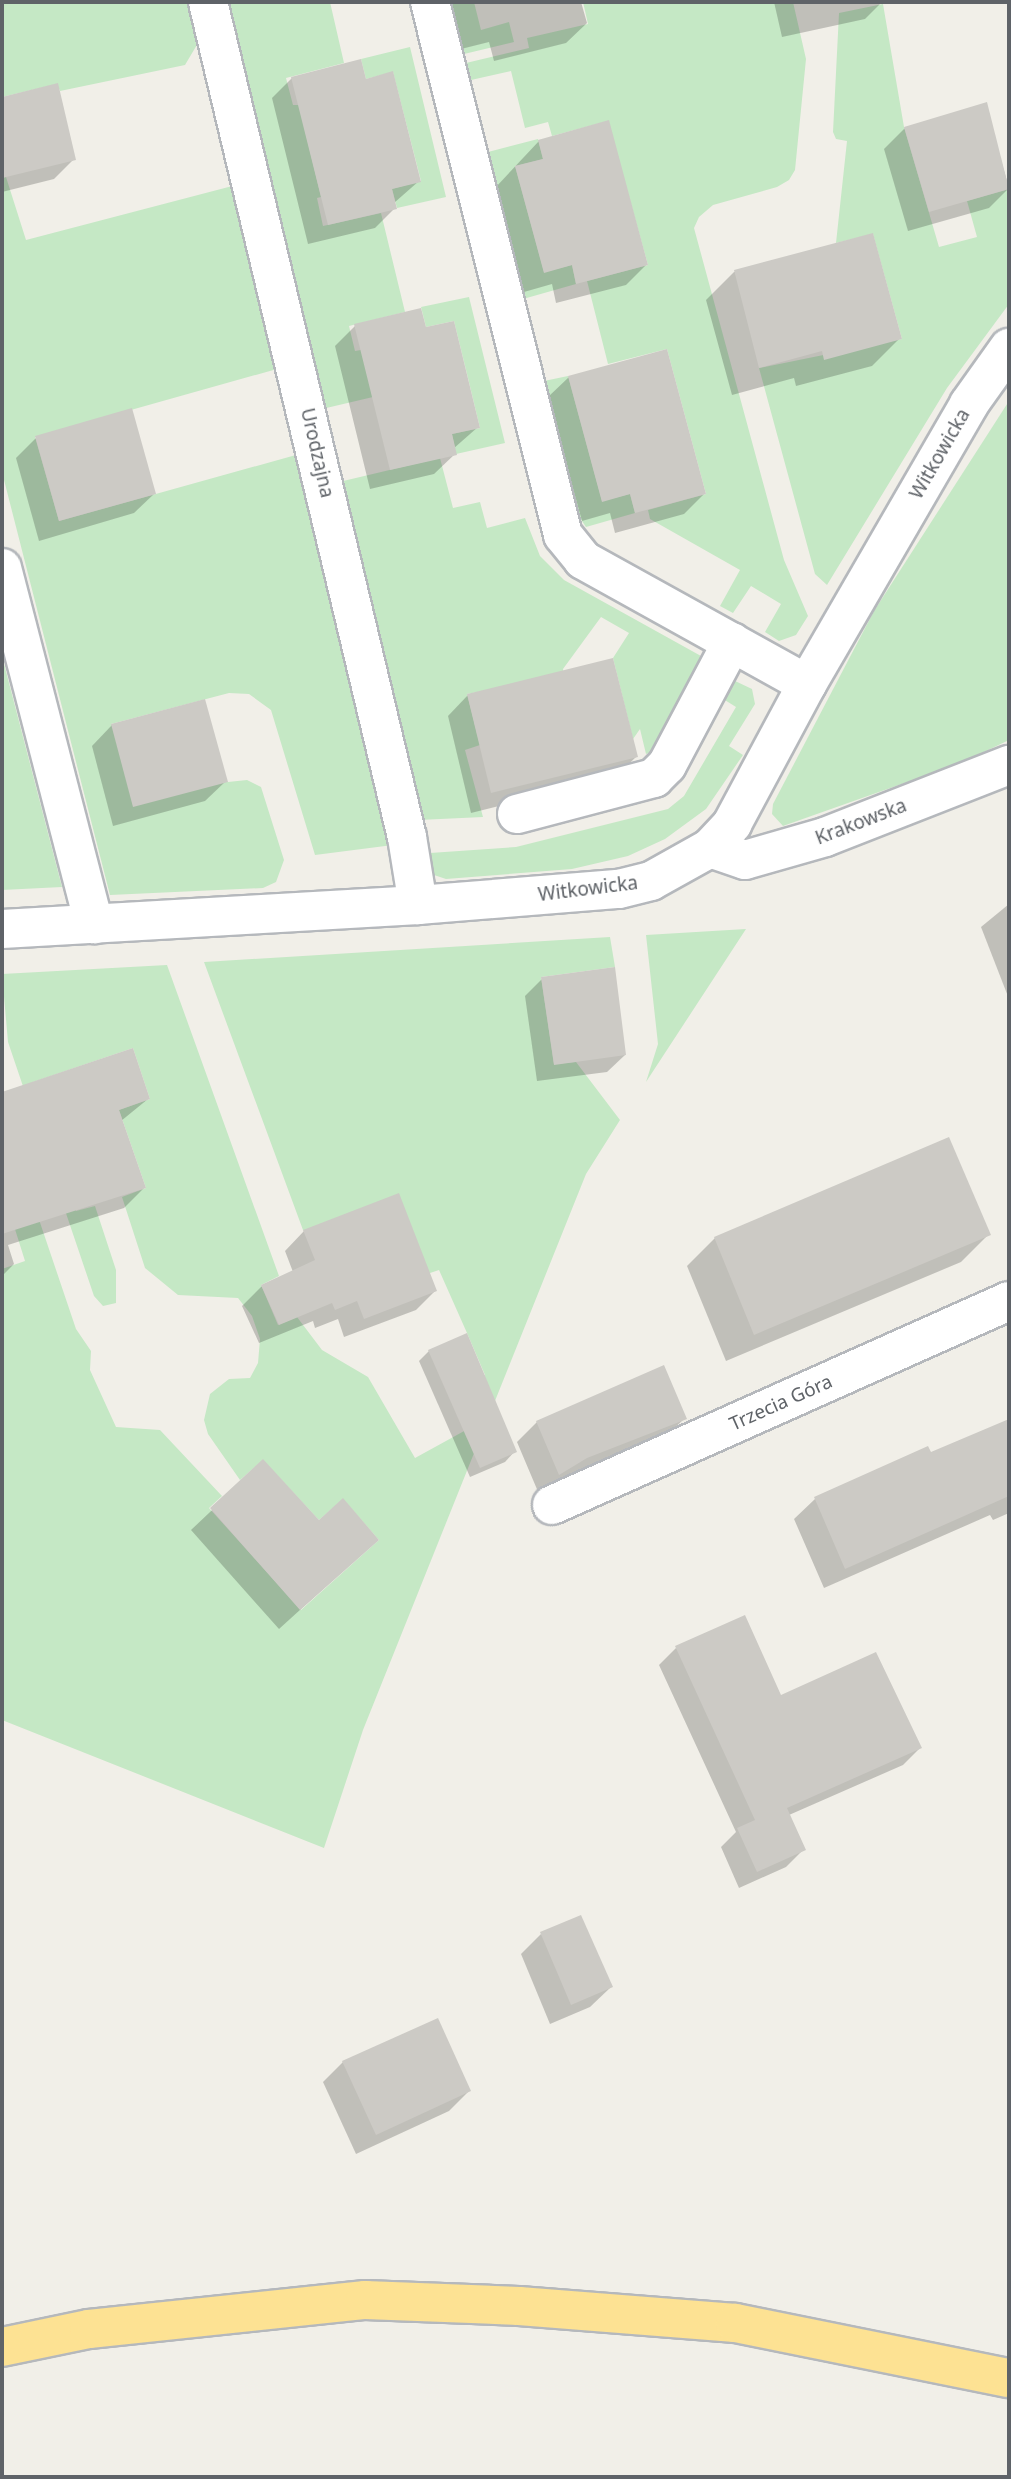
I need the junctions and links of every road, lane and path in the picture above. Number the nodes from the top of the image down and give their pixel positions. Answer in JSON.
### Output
{"nodes":[{"id":1,"x":208,"y":2,"type":"edge"},
{"id":2,"x":430,"y":2,"type":"edge"},
{"id":3,"x":1009,"y":348,"type":"edge"},
{"id":4,"x":2,"y":568,"type":"edge"},
{"id":5,"x":732,"y":642,"type":"junction"},
{"id":6,"x":807,"y":684,"type":"junction"},
{"id":7,"x":1009,"y":765,"type":"edge"},
{"id":8,"x":517,"y":814,"type":"dead end"},
{"id":9,"x":709,"y":848,"type":"junction"},
{"id":10,"x":418,"y":905,"type":"junction"},
{"id":11,"x":94,"y":924,"type":"junction"},
{"id":12,"x":2,"y":929,"type":"edge"},
{"id":13,"x":1009,"y":1301,"type":"edge"},
{"id":14,"x":552,"y":1504,"type":"dead end"},
{"id":15,"x":2,"y":2347,"type":"edge"},
{"id":16,"x":1009,"y":2378,"type":"edge"}],
"edges":[{"from":1,"to":10,"type":"street","name":"Urodzajna"},
{"from":2,"to":5,"type":"street"},
{"from":3,"to":6,"type":"street","name":"Witkowicka"},
{"from":4,"to":11,"type":"street"},
{"from":5,"to":6,"type":"street"},
{"from":5,"to":8,"type":"street"},
{"from":6,"to":9,"type":"street","name":"Witkowicka"},
{"from":7,"to":9,"type":"street","name":"Krakowska"},
{"from":9,"to":10,"type":"street","name":"Witkowicka"},
{"from":10,"to":11,"type":"street","name":"Witkowicka"},
{"from":11,"to":12,"type":"street","name":"Witkowicka"},
{"from":13,"to":14,"type":"street","name":"Trzecia Góra"},
{"from":15,"to":16,"type":"highway"}]}
